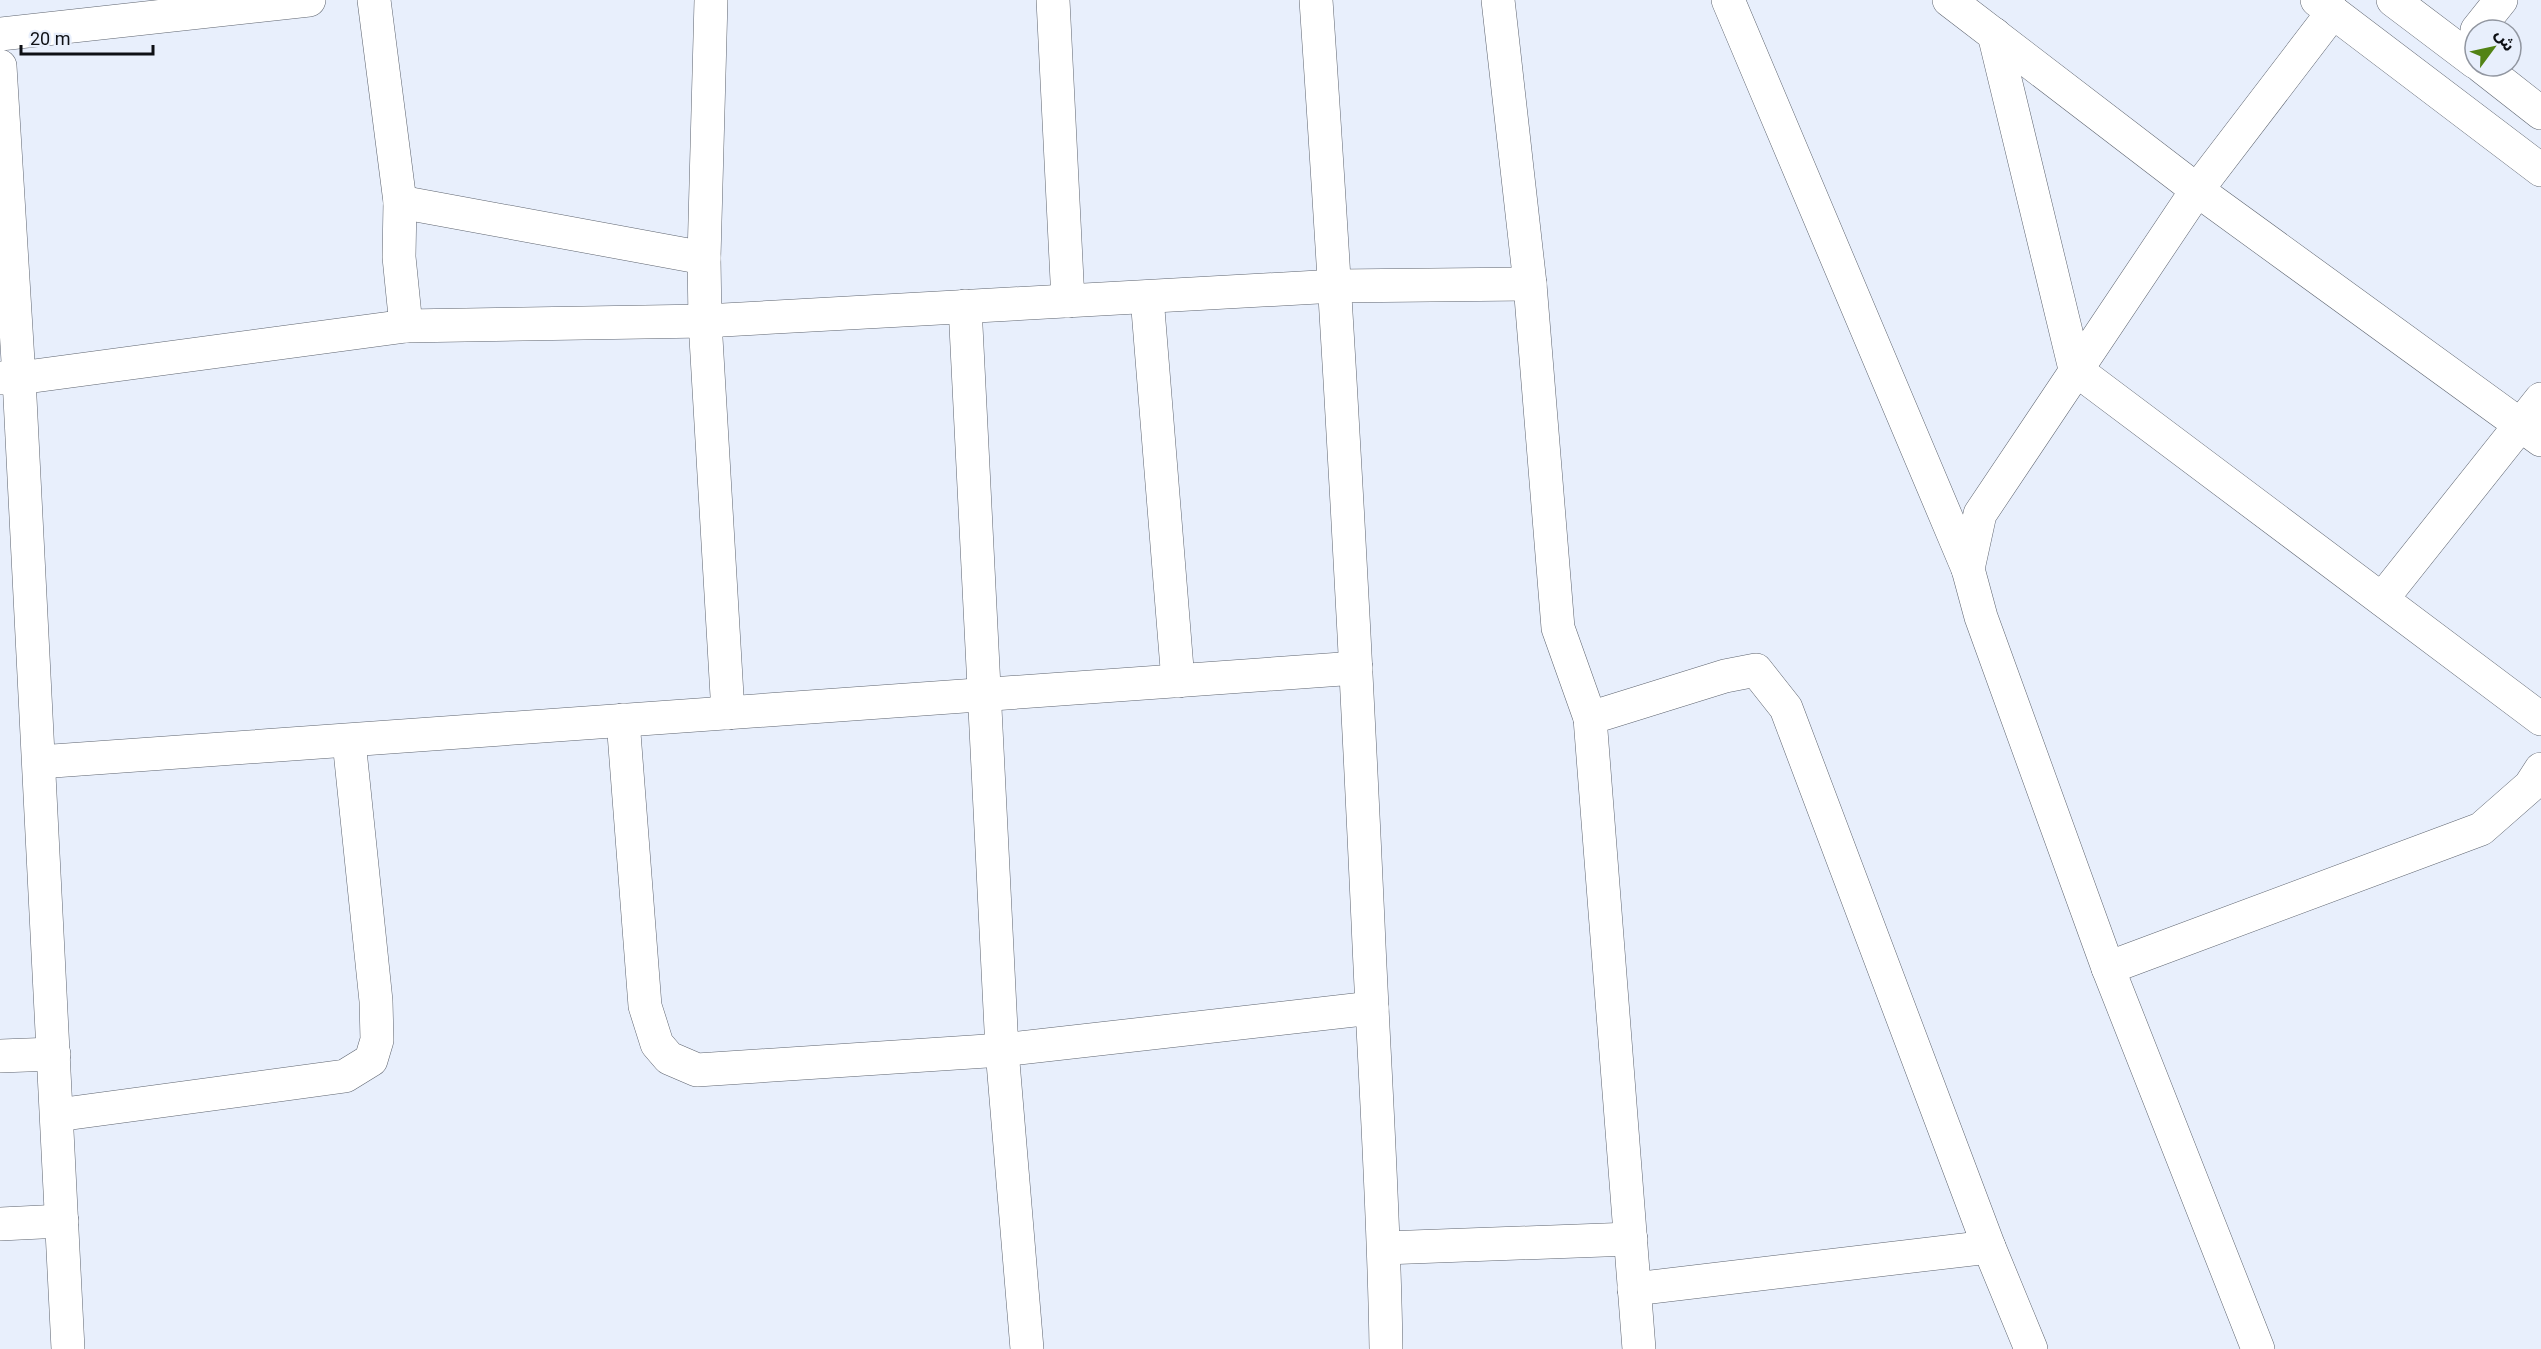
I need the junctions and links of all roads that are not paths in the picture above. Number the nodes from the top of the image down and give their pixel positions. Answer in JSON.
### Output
{"nodes":[{"id":1,"x":309,"y":0,"type":"edge"},
{"id":2,"x":374,"y":0,"type":"edge"},
{"id":3,"x":711,"y":0,"type":"edge"},
{"id":4,"x":1053,"y":0,"type":"edge"},
{"id":5,"x":1316,"y":0,"type":"edge"},
{"id":6,"x":1498,"y":0,"type":"edge"},
{"id":7,"x":1728,"y":0,"type":"edge"},
{"id":8,"x":1949,"y":0,"type":"edge"},
{"id":9,"x":2393,"y":0,"type":"edge"},
{"id":10,"x":2501,"y":0,"type":"edge"},
{"id":11,"x":2325,"y":6,"type":"edge"},
{"id":12,"x":2491,"y":18,"type":"edge"},
{"id":13,"x":0,"y":34,"type":"edge"},
{"id":14,"x":1994,"y":34,"type":"junction"},
{"id":15,"x":2463,"y":41,"type":"edge"},
{"id":16,"x":2463,"y":58,"type":"edge"},
{"id":17,"x":0,"y":66,"type":"edge"},
{"id":18,"x":2505,"y":78,"type":"edge"},
{"id":19,"x":2433,"y":86,"type":"junction"},
{"id":20,"x":2541,"y":112,"type":"edge"},
{"id":21,"x":2541,"y":170,"type":"edge"},
{"id":22,"x":2198,"y":190,"type":"junction"},
{"id":23,"x":400,"y":202,"type":"junction"},
{"id":24,"x":704,"y":258,"type":"junction"},
{"id":25,"x":1530,"y":284,"type":"junction"},
{"id":26,"x":1336,"y":286,"type":"junction"},
{"id":27,"x":1147,"y":297,"type":"junction"},
{"id":28,"x":1068,"y":301,"type":"junction"},
{"id":29,"x":965,"y":306,"type":"junction"},
{"id":30,"x":705,"y":321,"type":"junction"},
{"id":31,"x":406,"y":326,"type":"junction"},
{"id":32,"x":2075,"y":369,"type":"junction"},
{"id":33,"x":9,"y":378,"type":"edge"},
{"id":34,"x":2541,"y":399,"type":"edge"},
{"id":35,"x":2530,"y":432,"type":"edge"},
{"id":36,"x":1968,"y":569,"type":"junction"},
{"id":37,"x":2382,"y":599,"type":"junction"},
{"id":38,"x":1356,"y":668,"type":"junction"},
{"id":39,"x":1178,"y":681,"type":"junction"},
{"id":40,"x":984,"y":695,"type":"junction"},
{"id":41,"x":728,"y":713,"type":"junction"},
{"id":42,"x":1590,"y":718,"type":"junction"},
{"id":43,"x":2541,"y":719,"type":"edge"},
{"id":44,"x":623,"y":720,"type":"junction"},
{"id":45,"x":349,"y":741,"type":"junction"},
{"id":46,"x":39,"y":762,"type":"junction"},
{"id":47,"x":2537,"y":783,"type":"edge"},
{"id":48,"x":2108,"y":968,"type":"junction"},
{"id":49,"x":1372,"y":1008,"type":"junction"},
{"id":50,"x":1002,"y":1050,"type":"junction"},
{"id":51,"x":54,"y":1054,"type":"junction"},
{"id":52,"x":0,"y":1056,"type":"edge"},
{"id":53,"x":57,"y":1115,"type":"junction"},
{"id":54,"x":62,"y":1221,"type":"junction"},
{"id":55,"x":0,"y":1224,"type":"edge"},
{"id":56,"x":1631,"y":1239,"type":"junction"},
{"id":57,"x":1989,"y":1247,"type":"junction"},
{"id":58,"x":1384,"y":1248,"type":"junction"},
{"id":59,"x":1634,"y":1289,"type":"junction"},
{"id":60,"x":68,"y":1349,"type":"edge"},
{"id":61,"x":1027,"y":1349,"type":"edge"},
{"id":62,"x":1386,"y":1349,"type":"edge"},
{"id":63,"x":1639,"y":1349,"type":"edge"},
{"id":64,"x":2031,"y":1349,"type":"edge"},
{"id":65,"x":2258,"y":1349,"type":"edge"}],
"edges":[{"from":1,"to":13,"type":"street"},
{"from":2,"to":23,"type":"street"},
{"from":3,"to":24,"type":"street"},
{"from":4,"to":28,"type":"street"},
{"from":5,"to":26,"type":"street"},
{"from":6,"to":25,"type":"street"},
{"from":7,"to":36,"type":"street"},
{"from":8,"to":14,"type":"street"},
{"from":9,"to":15,"type":"street"},
{"from":10,"to":12,"type":"street"},
{"from":11,"to":19,"type":"street"},
{"from":11,"to":22,"type":"street"},
{"from":14,"to":22,"type":"street"},
{"from":14,"to":32,"type":"street"},
{"from":16,"to":19,"type":"street"},
{"from":17,"to":33,"type":"street"},
{"from":18,"to":20,"type":"street"},
{"from":19,"to":21,"type":"street"},
{"from":22,"to":32,"type":"street"},
{"from":22,"to":35,"type":"street"},
{"from":23,"to":24,"type":"street"},
{"from":23,"to":31,"type":"street"},
{"from":24,"to":30,"type":"street"},
{"from":25,"to":26,"type":"street"},
{"from":25,"to":42,"type":"street"},
{"from":26,"to":27,"type":"street"},
{"from":26,"to":38,"type":"street"},
{"from":27,"to":28,"type":"street"},
{"from":27,"to":39,"type":"street"},
{"from":28,"to":29,"type":"street"},
{"from":29,"to":30,"type":"street"},
{"from":29,"to":40,"type":"street"},
{"from":30,"to":31,"type":"street"},
{"from":30,"to":41,"type":"street"},
{"from":31,"to":33,"type":"street"},
{"from":32,"to":36,"type":"street"},
{"from":32,"to":37,"type":"street"},
{"from":33,"to":46,"type":"street"},
{"from":34,"to":35,"type":"street"},
{"from":35,"to":37,"type":"street"},
{"from":36,"to":48,"type":"street"},
{"from":37,"to":43,"type":"street"},
{"from":38,"to":39,"type":"street"},
{"from":38,"to":49,"type":"street"},
{"from":39,"to":40,"type":"street"},
{"from":40,"to":41,"type":"street"},
{"from":40,"to":50,"type":"street"},
{"from":41,"to":44,"type":"street"},
{"from":42,"to":56,"type":"street"},
{"from":42,"to":57,"type":"street"},
{"from":44,"to":45,"type":"street"},
{"from":44,"to":50,"type":"street"},
{"from":45,"to":46,"type":"street"},
{"from":45,"to":53,"type":"street"},
{"from":46,"to":51,"type":"street"},
{"from":47,"to":48,"type":"street"},
{"from":48,"to":65,"type":"street"},
{"from":49,"to":50,"type":"street"},
{"from":49,"to":58,"type":"street"},
{"from":50,"to":61,"type":"street"},
{"from":51,"to":52,"type":"street"},
{"from":51,"to":53,"type":"street"},
{"from":53,"to":54,"type":"street"},
{"from":54,"to":55,"type":"street"},
{"from":54,"to":60,"type":"street"},
{"from":56,"to":58,"type":"street"},
{"from":56,"to":59,"type":"street"},
{"from":57,"to":59,"type":"street"},
{"from":57,"to":64,"type":"street"},
{"from":58,"to":62,"type":"street"},
{"from":59,"to":63,"type":"street"}]}
